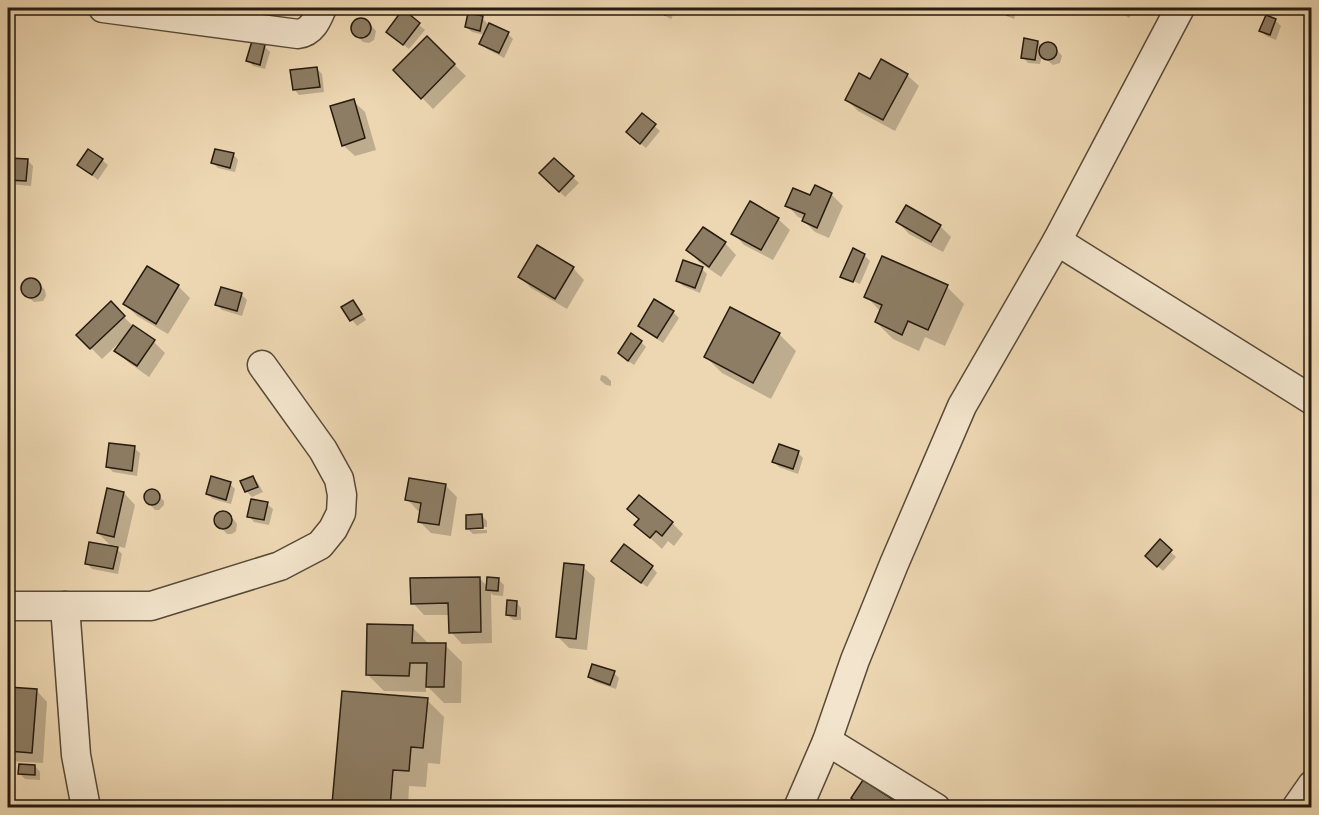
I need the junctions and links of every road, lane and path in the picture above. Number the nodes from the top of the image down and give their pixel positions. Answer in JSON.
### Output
{"nodes":[{"id":1,"x":103,"y":8,"type":"edge"},
{"id":2,"x":321,"y":8,"type":"edge"},
{"id":3,"x":1180,"y":8,"type":"edge"},
{"id":4,"x":1057,"y":241,"type":"junction"},
{"id":5,"x":262,"y":365,"type":"dead end"},
{"id":6,"x":1311,"y":400,"type":"edge"},
{"id":7,"x":8,"y":606,"type":"edge"},
{"id":8,"x":65,"y":606,"type":"junction"},
{"id":9,"x":827,"y":741,"type":"junction"},
{"id":10,"x":1311,"y":785,"type":"edge"},
{"id":11,"x":86,"y":807,"type":"edge"},
{"id":12,"x":798,"y":807,"type":"edge"},
{"id":13,"x":936,"y":807,"type":"edge"},
{"id":14,"x":1296,"y":807,"type":"edge"}],
"edges":[{"from":1,"to":2,"type":"street"},
{"from":3,"to":4,"type":"street"},
{"from":4,"to":6,"type":"street"},
{"from":4,"to":9,"type":"street"},
{"from":5,"to":8,"type":"street"},
{"from":7,"to":8,"type":"street"},
{"from":8,"to":11,"type":"street"},
{"from":9,"to":12,"type":"street"},
{"from":9,"to":13,"type":"street"},
{"from":10,"to":14,"type":"street"}]}
